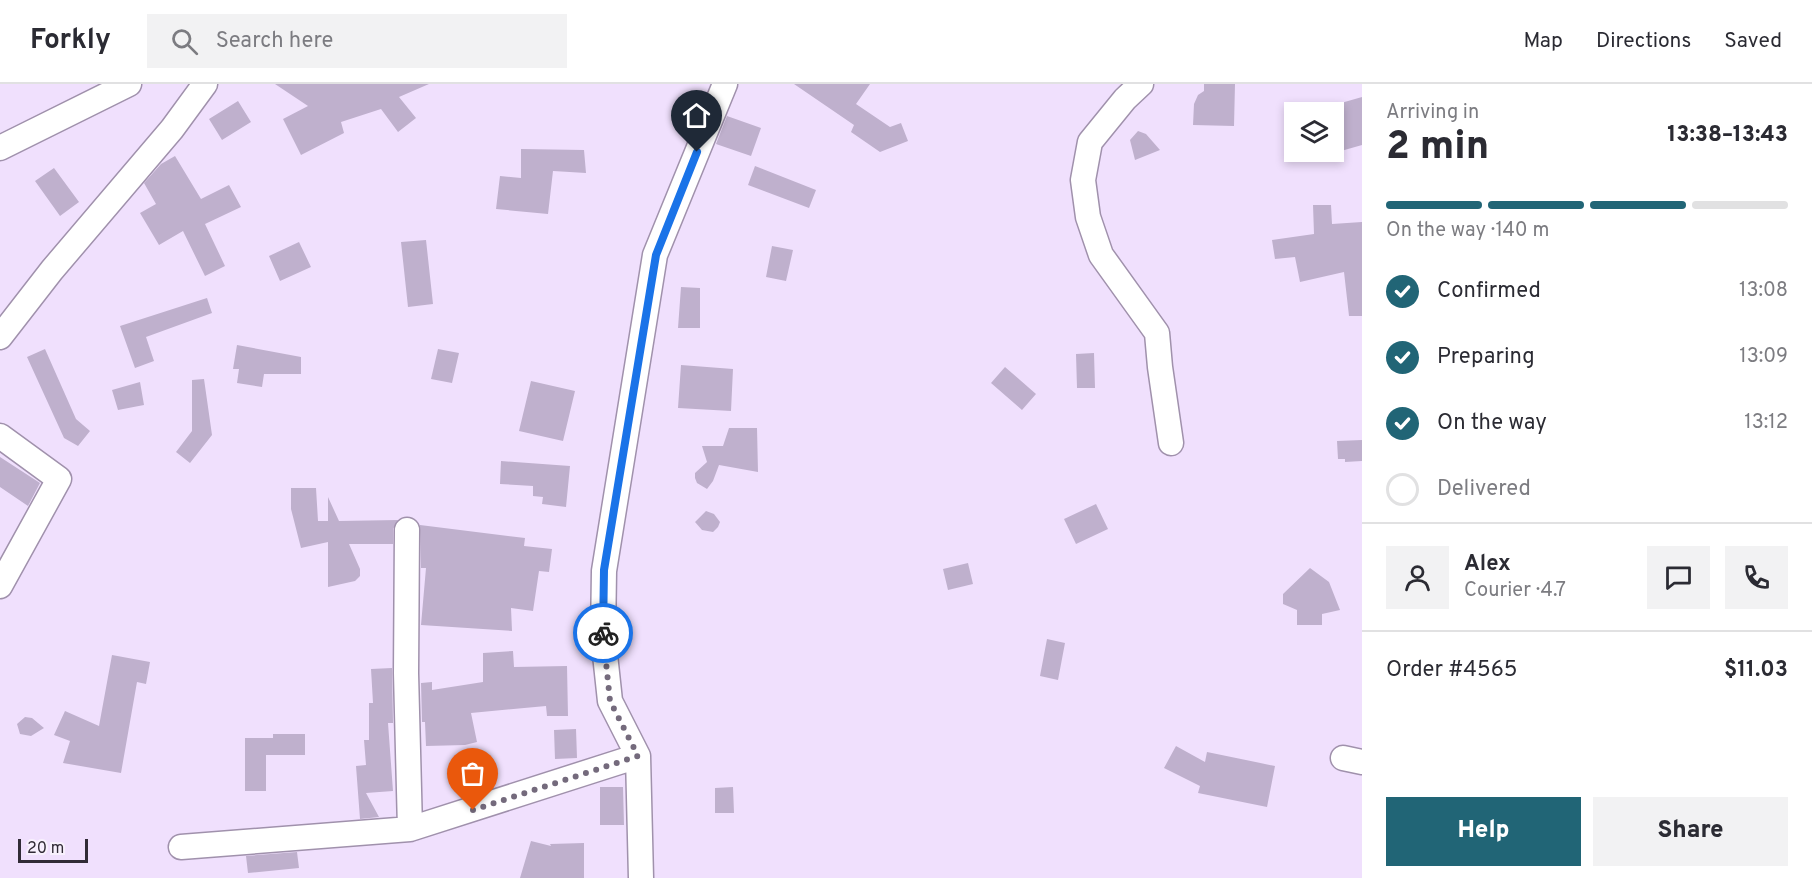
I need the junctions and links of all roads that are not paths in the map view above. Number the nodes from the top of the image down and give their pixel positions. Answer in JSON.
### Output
{"nodes":[{"id":1,"x":129,"y":84,"type":"edge"},
{"id":2,"x":205,"y":84,"type":"edge"},
{"id":3,"x":725,"y":84,"type":"edge"},
{"id":4,"x":1141,"y":84,"type":"edge"},
{"id":5,"x":0,"y":148,"type":"edge"},
{"id":6,"x":0,"y":338,"type":"edge"},
{"id":7,"x":0,"y":436,"type":"edge"},
{"id":8,"x":1171,"y":443,"type":"dead end"},
{"id":9,"x":407,"y":530,"type":"dead end"},
{"id":10,"x":0,"y":586,"type":"edge"},
{"id":11,"x":638,"y":756,"type":"junction"},
{"id":12,"x":410,"y":829,"type":"junction"},
{"id":13,"x":181,"y":847,"type":"dead end"},
{"id":14,"x":641,"y":878,"type":"edge"}],
"edges":[{"from":1,"to":5,"type":"street"},
{"from":2,"to":6,"type":"street"},
{"from":3,"to":11,"type":"street"},
{"from":4,"to":8,"type":"street"},
{"from":7,"to":10,"type":"street"},
{"from":9,"to":12,"type":"street"},
{"from":11,"to":12,"type":"street"},
{"from":11,"to":14,"type":"street"},
{"from":12,"to":13,"type":"street"}]}
